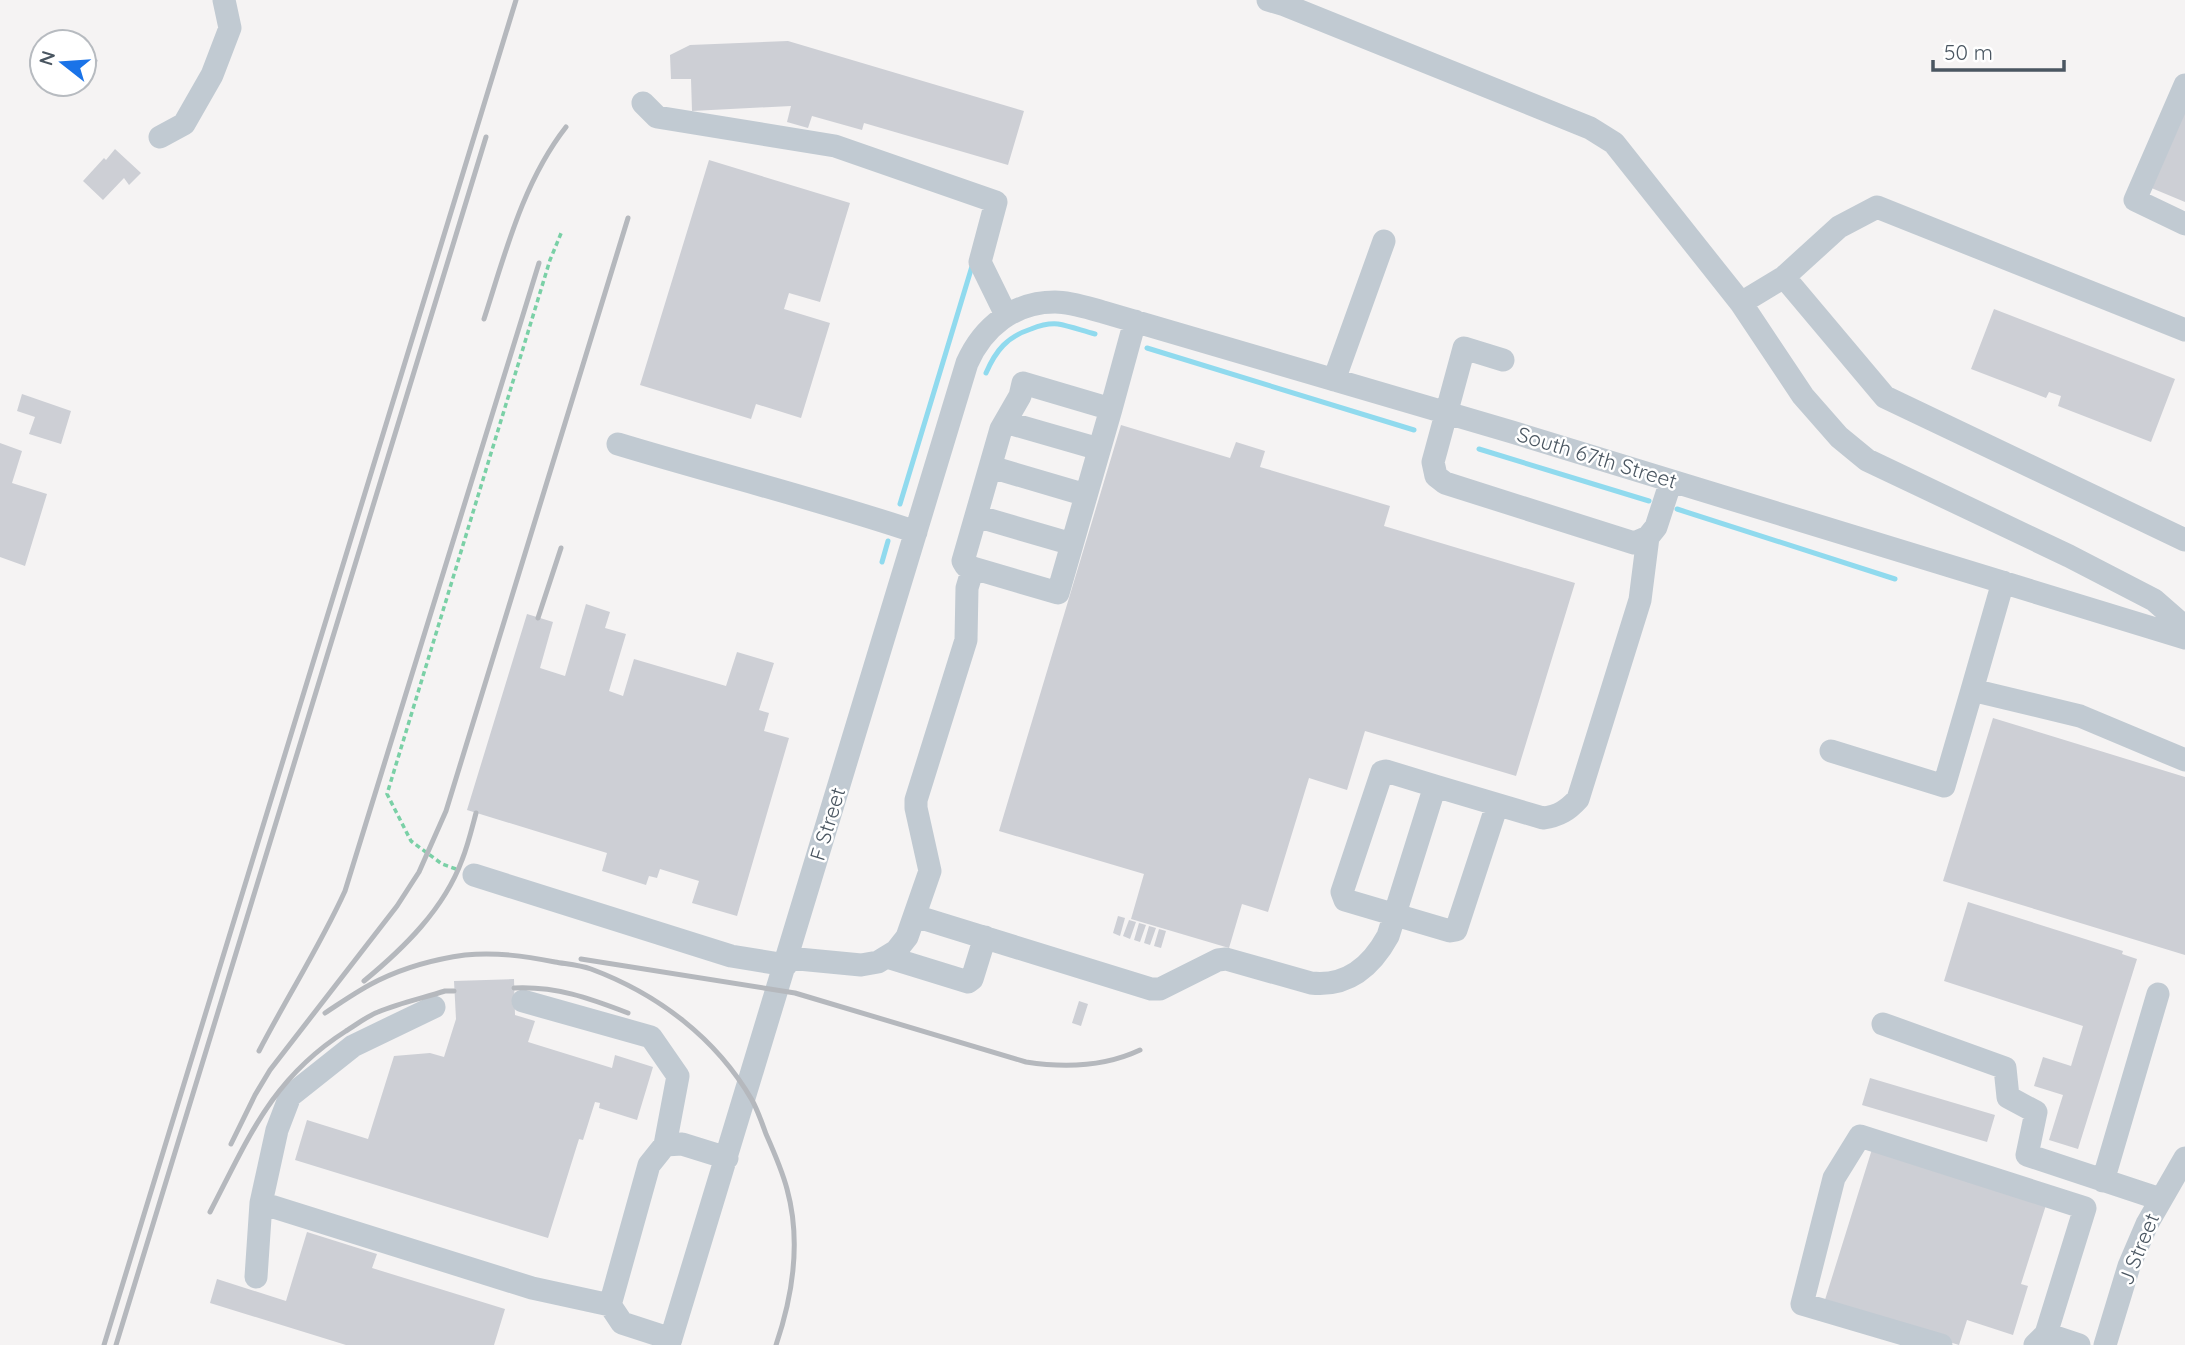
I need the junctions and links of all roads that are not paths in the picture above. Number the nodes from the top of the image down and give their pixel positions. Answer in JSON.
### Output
{"nodes":[{"id":1,"x":224,"y":0,"type":"edge"},
{"id":2,"x":1268,"y":0,"type":"edge"},
{"id":3,"x":2185,"y":85,"type":"edge"},
{"id":4,"x":643,"y":103,"type":"dead end"},
{"id":5,"x":160,"y":137,"type":"dead end"},
{"id":6,"x":2185,"y":224,"type":"edge"},
{"id":7,"x":1384,"y":241,"type":"dead end"},
{"id":8,"x":1784,"y":277,"type":"junction"},
{"id":9,"x":1741,"y":303,"type":"junction"},
{"id":10,"x":1006,"y":315,"type":"junction"},
{"id":11,"x":1135,"y":321,"type":"junction"},
{"id":12,"x":2185,"y":330,"type":"edge"},
{"id":13,"x":1503,"y":360,"type":"dead end"},
{"id":14,"x":1334,"y":380,"type":"junction"},
{"id":15,"x":1111,"y":409,"type":"junction"},
{"id":16,"x":1446,"y":413,"type":"junction"},
{"id":17,"x":1005,"y":422,"type":"junction"},
{"id":18,"x":618,"y":444,"type":"dead end"},
{"id":19,"x":1099,"y":449,"type":"junction"},
{"id":20,"x":990,"y":467,"type":"junction"},
{"id":21,"x":1671,"y":481,"type":"junction"},
{"id":22,"x":1086,"y":495,"type":"junction"},
{"id":23,"x":976,"y":516,"type":"junction"},
{"id":24,"x":916,"y":532,"type":"junction"},
{"id":25,"x":1648,"y":537,"type":"junction"},
{"id":26,"x":2185,"y":540,"type":"edge"},
{"id":27,"x":1072,"y":544,"type":"junction"},
{"id":28,"x":973,"y":568,"type":"junction"},
{"id":29,"x":2003,"y":582,"type":"junction"},
{"id":30,"x":2185,"y":627,"type":"edge"},
{"id":31,"x":2185,"y":638,"type":"edge"},
{"id":32,"x":1972,"y":690,"type":"junction"},
{"id":33,"x":1832,"y":751,"type":"dead end"},
{"id":34,"x":2185,"y":760,"type":"edge"},
{"id":35,"x":1435,"y":786,"type":"junction"},
{"id":36,"x":1497,"y":805,"type":"junction"},
{"id":37,"x":474,"y":875,"type":"road end"},
{"id":38,"x":1395,"y":915,"type":"junction"},
{"id":39,"x":915,"y":916,"type":"junction"},
{"id":40,"x":985,"y":937,"type":"junction"},
{"id":41,"x":887,"y":957,"type":"junction"},
{"id":42,"x":787,"y":961,"type":"junction"},
{"id":43,"x":2158,"y":994,"type":"dead end"},
{"id":44,"x":523,"y":1001,"type":"dead end"},
{"id":45,"x":434,"y":1007,"type":"dead end"},
{"id":46,"x":1883,"y":1024,"type":"dead end"},
{"id":47,"x":666,"y":1145,"type":"junction"},
{"id":48,"x":727,"y":1158,"type":"junction"},
{"id":49,"x":2185,"y":1158,"type":"edge"},
{"id":50,"x":2103,"y":1181,"type":"junction"},
{"id":51,"x":2160,"y":1199,"type":"junction"},
{"id":52,"x":261,"y":1203,"type":"junction"},
{"id":53,"x":256,"y":1277,"type":"dead end"},
{"id":54,"x":610,"y":1306,"type":"junction"},
{"id":55,"x":2041,"y":1339,"type":"edge"},
{"id":56,"x":670,"y":1342,"type":"edge"},
{"id":57,"x":1941,"y":1345,"type":"edge"},
{"id":58,"x":2079,"y":1345,"type":"edge"},
{"id":59,"x":2105,"y":1345,"type":"edge"}],
"edges":[{"from":1,"to":5,"type":"street"},
{"from":2,"to":9,"type":"street"},
{"from":3,"to":6,"type":"street"},
{"from":4,"to":10,"type":"street"},
{"from":7,"to":14,"type":"street"},
{"from":8,"to":9,"type":"street"},
{"from":8,"to":12,"type":"street"},
{"from":8,"to":26,"type":"street"},
{"from":9,"to":30,"type":"street"},
{"from":10,"to":11,"type":"street","name":"South 67th Street"},
{"from":10,"to":24,"type":"street","name":"F Street"},
{"from":11,"to":14,"type":"street","name":"South 67th Street"},
{"from":11,"to":15,"type":"street"},
{"from":13,"to":16,"type":"street"},
{"from":14,"to":16,"type":"street","name":"South 67th Street"},
{"from":15,"to":17,"type":"street"},
{"from":15,"to":19,"type":"street"},
{"from":16,"to":21,"type":"street","name":"South 67th Street"},
{"from":16,"to":25,"type":"street"},
{"from":17,"to":19,"type":"street"},
{"from":17,"to":20,"type":"street"},
{"from":18,"to":24,"type":"street"},
{"from":19,"to":22,"type":"street"},
{"from":20,"to":22,"type":"street"},
{"from":20,"to":23,"type":"street"},
{"from":21,"to":25,"type":"street"},
{"from":21,"to":29,"type":"street","name":"South 67th Street"},
{"from":22,"to":27,"type":"street"},
{"from":23,"to":27,"type":"street"},
{"from":23,"to":28,"type":"street"},
{"from":24,"to":42,"type":"street","name":"F Street"},
{"from":25,"to":36,"type":"street"},
{"from":27,"to":28,"type":"street"},
{"from":28,"to":39,"type":"street"},
{"from":29,"to":31,"type":"street","name":"South 67th Street"},
{"from":29,"to":32,"type":"street"},
{"from":32,"to":33,"type":"street"},
{"from":32,"to":34,"type":"street"},
{"from":35,"to":36,"type":"street"},
{"from":35,"to":38,"type":"street"},
{"from":35,"to":38,"type":"street"},
{"from":36,"to":38,"type":"street"},
{"from":37,"to":42,"type":"street"},
{"from":38,"to":40,"type":"street"},
{"from":39,"to":40,"type":"street"},
{"from":39,"to":41,"type":"street"},
{"from":40,"to":41,"type":"street"},
{"from":41,"to":42,"type":"street"},
{"from":42,"to":48,"type":"street","name":"F Street"},
{"from":43,"to":50,"type":"street"},
{"from":44,"to":47,"type":"street"},
{"from":45,"to":52,"type":"street"},
{"from":46,"to":50,"type":"street"},
{"from":47,"to":48,"type":"street"},
{"from":47,"to":54,"type":"street"},
{"from":48,"to":56,"type":"street","name":"F Street"},
{"from":49,"to":51,"type":"street","name":"J Street"},
{"from":50,"to":51,"type":"street"},
{"from":51,"to":59,"type":"street","name":"J Street"},
{"from":52,"to":53,"type":"street"},
{"from":52,"to":54,"type":"street"},
{"from":54,"to":56,"type":"street"},
{"from":55,"to":57,"type":"street"},
{"from":55,"to":58,"type":"street"}]}
